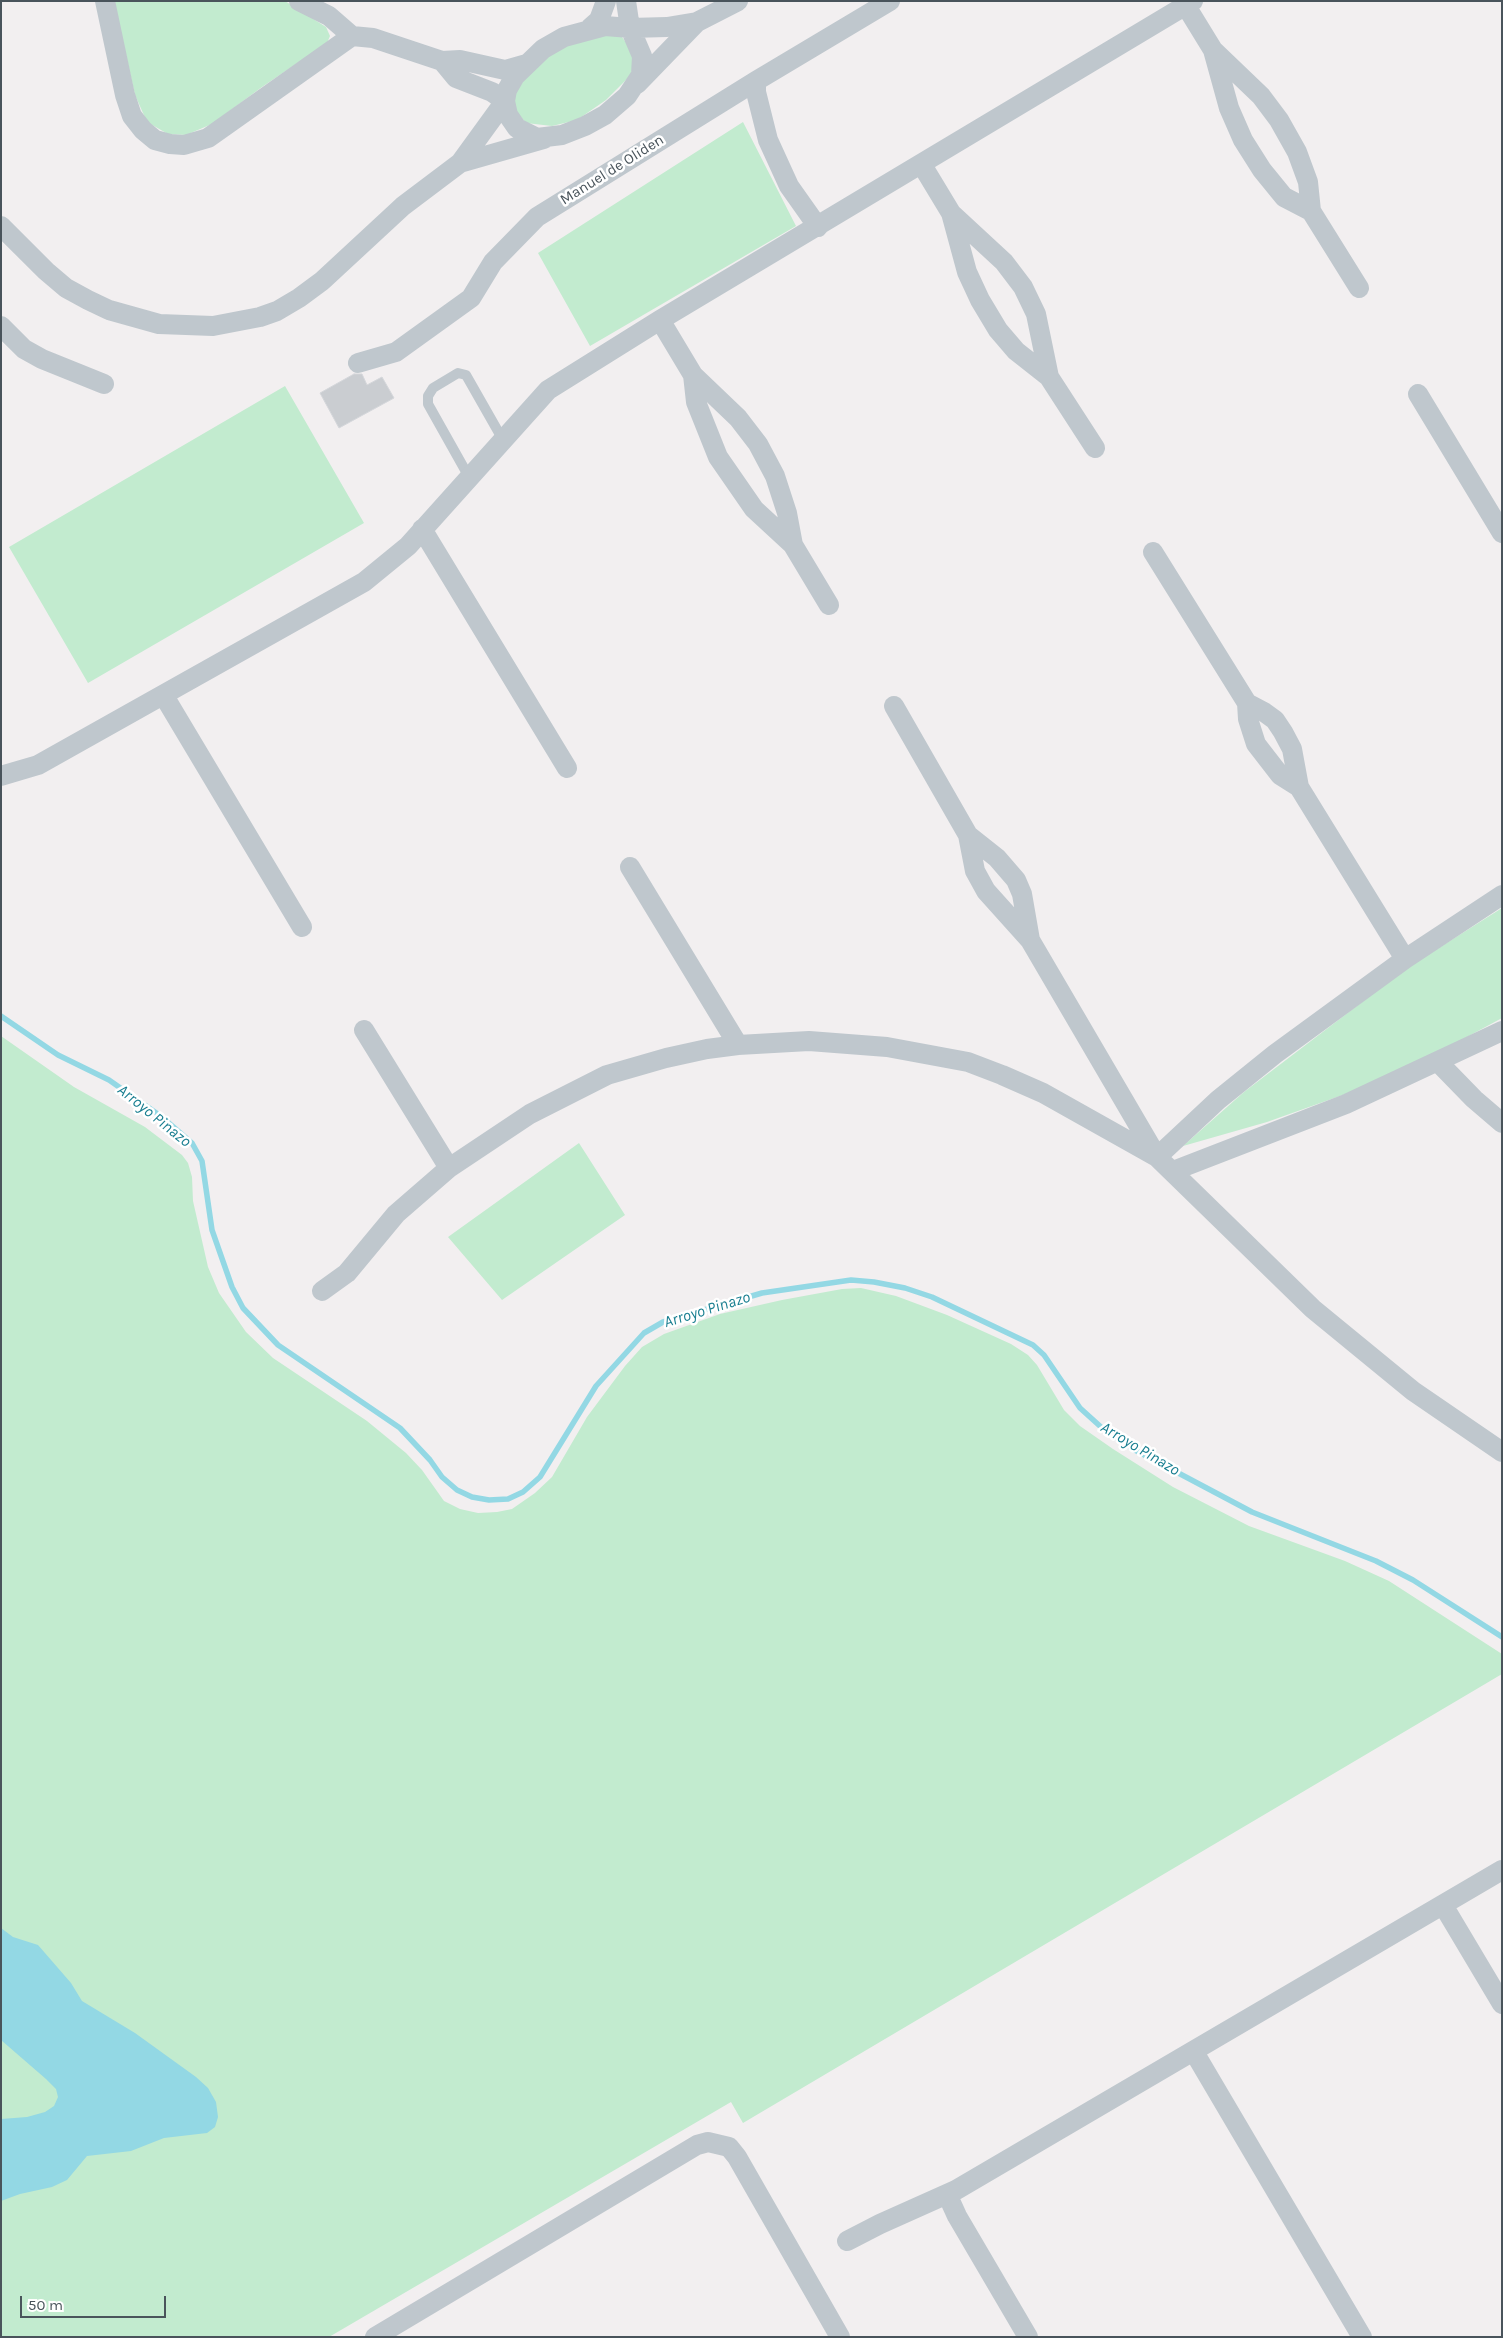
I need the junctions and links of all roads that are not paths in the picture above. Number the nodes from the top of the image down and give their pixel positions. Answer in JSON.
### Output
{"nodes":[{"id":1,"x":105,"y":1,"type":"edge"},
{"id":2,"x":298,"y":1,"type":"edge"},
{"id":3,"x":606,"y":1,"type":"edge"},
{"id":4,"x":626,"y":1,"type":"edge"},
{"id":5,"x":738,"y":1,"type":"edge"},
{"id":6,"x":890,"y":1,"type":"edge"},
{"id":7,"x":1189,"y":4,"type":"edge"},
{"id":8,"x":697,"y":22,"type":"junction"},
{"id":9,"x":590,"y":28,"type":"junction"},
{"id":10,"x":630,"y":28,"type":"junction"},
{"id":11,"x":352,"y":36,"type":"junction"},
{"id":12,"x":1213,"y":50,"type":"junction"},
{"id":13,"x":442,"y":61,"type":"junction"},
{"id":14,"x":526,"y":64,"type":"junction"},
{"id":15,"x":756,"y":81,"type":"junction"},
{"id":16,"x":636,"y":85,"type":"junction"},
{"id":17,"x":505,"y":101,"type":"junction"},
{"id":18,"x":547,"y":138,"type":"junction"},
{"id":19,"x":460,"y":163,"type":"junction"},
{"id":20,"x":922,"y":165,"type":"junction"},
{"id":21,"x":1311,"y":211,"type":"junction"},
{"id":22,"x":951,"y":212,"type":"junction"},
{"id":23,"x":1,"y":226,"type":"edge"},
{"id":24,"x":818,"y":227,"type":"junction"},
{"id":25,"x":1359,"y":288,"type":"dead end"},
{"id":26,"x":660,"y":320,"type":"junction"},
{"id":27,"x":1,"y":326,"type":"edge"},
{"id":28,"x":358,"y":363,"type":"dead end"},
{"id":29,"x":692,"y":375,"type":"junction"},
{"id":30,"x":1049,"y":377,"type":"junction"},
{"id":31,"x":104,"y":384,"type":"dead end"},
{"id":32,"x":1418,"y":394,"type":"dead end"},
{"id":33,"x":503,"y":440,"type":"junction"},
{"id":34,"x":1095,"y":448,"type":"dead end"},
{"id":35,"x":469,"y":477,"type":"junction"},
{"id":36,"x":422,"y":529,"type":"junction"},
{"id":37,"x":1502,"y":534,"type":"edge"},
{"id":38,"x":793,"y":545,"type":"junction"},
{"id":39,"x":1153,"y":552,"type":"dead end"},
{"id":40,"x":829,"y":605,"type":"dead end"},
{"id":41,"x":164,"y":696,"type":"junction"},
{"id":42,"x":1248,"y":703,"type":"junction"},
{"id":43,"x":894,"y":706,"type":"dead end"},
{"id":44,"x":567,"y":768,"type":"dead end"},
{"id":45,"x":1,"y":776,"type":"edge"},
{"id":46,"x":1299,"y":787,"type":"junction"},
{"id":47,"x":968,"y":835,"type":"junction"},
{"id":48,"x":630,"y":867,"type":"dead end"},
{"id":49,"x":1502,"y":895,"type":"edge"},
{"id":50,"x":302,"y":926,"type":"dead end"},
{"id":51,"x":1030,"y":940,"type":"junction"},
{"id":52,"x":1405,"y":959,"type":"junction"},
{"id":53,"x":364,"y":1030,"type":"dead end"},
{"id":54,"x":1502,"y":1031,"type":"edge"},
{"id":55,"x":738,"y":1045,"type":"junction"},
{"id":56,"x":1438,"y":1062,"type":"junction"},
{"id":57,"x":1502,"y":1122,"type":"edge"},
{"id":58,"x":1158,"y":1156,"type":"junction"},
{"id":59,"x":449,"y":1168,"type":"junction"},
{"id":60,"x":1173,"y":1171,"type":"junction"},
{"id":61,"x":322,"y":1291,"type":"dead end"},
{"id":62,"x":1502,"y":1452,"type":"edge"},
{"id":63,"x":1502,"y":1870,"type":"edge"},
{"id":64,"x":1442,"y":1905,"type":"junction"},
{"id":65,"x":1502,"y":2004,"type":"edge"},
{"id":66,"x":1194,"y":2052,"type":"junction"},
{"id":67,"x":947,"y":2194,"type":"junction"},
{"id":68,"x":847,"y":2241,"type":"dead end"},
{"id":69,"x":375,"y":2337,"type":"edge"},
{"id":70,"x":840,"y":2337,"type":"edge"},
{"id":71,"x":1028,"y":2337,"type":"edge"},
{"id":72,"x":1362,"y":2337,"type":"edge"}],
"edges":[{"from":1,"to":11,"type":"street"},
{"from":2,"to":11,"type":"street"},
{"from":3,"to":9,"type":"street"},
{"from":4,"to":10,"type":"street"},
{"from":5,"to":8,"type":"street"},
{"from":6,"to":15,"type":"street","name":"Manuel de Oliden"},
{"from":7,"to":12,"type":"street"},
{"from":7,"to":20,"type":"street"},
{"from":8,"to":10,"type":"street"},
{"from":8,"to":16,"type":"street"},
{"from":9,"to":10,"type":"street"},
{"from":9,"to":14,"type":"street"},
{"from":10,"to":16,"type":"street"},
{"from":11,"to":13,"type":"street"},
{"from":12,"to":21,"type":"street"},
{"from":12,"to":21,"type":"street"},
{"from":13,"to":14,"type":"street"},
{"from":13,"to":17,"type":"street"},
{"from":14,"to":17,"type":"street"},
{"from":15,"to":24,"type":"street"},
{"from":15,"to":28,"type":"street","name":"Manuel de Oliden"},
{"from":16,"to":18,"type":"street"},
{"from":17,"to":18,"type":"street"},
{"from":17,"to":19,"type":"street"},
{"from":18,"to":19,"type":"street"},
{"from":19,"to":23,"type":"street"},
{"from":20,"to":22,"type":"street"},
{"from":20,"to":24,"type":"street"},
{"from":21,"to":25,"type":"street"},
{"from":22,"to":30,"type":"street"},
{"from":22,"to":30,"type":"street"},
{"from":24,"to":26,"type":"street"},
{"from":26,"to":29,"type":"street"},
{"from":26,"to":33,"type":"street"},
{"from":27,"to":31,"type":"street"},
{"from":29,"to":38,"type":"street"},
{"from":29,"to":38,"type":"street"},
{"from":30,"to":34,"type":"street"},
{"from":32,"to":37,"type":"street"},
{"from":33,"to":35,"type":"street"},
{"from":33,"to":35,"type":"lane"},
{"from":35,"to":36,"type":"street"},
{"from":36,"to":41,"type":"street"},
{"from":36,"to":44,"type":"street"},
{"from":38,"to":40,"type":"street"},
{"from":39,"to":42,"type":"street"},
{"from":41,"to":45,"type":"street"},
{"from":41,"to":50,"type":"street"},
{"from":42,"to":46,"type":"street"},
{"from":42,"to":46,"type":"street"},
{"from":43,"to":47,"type":"street"},
{"from":46,"to":52,"type":"street"},
{"from":47,"to":51,"type":"street"},
{"from":47,"to":51,"type":"street"},
{"from":48,"to":55,"type":"street"},
{"from":49,"to":52,"type":"street"},
{"from":51,"to":58,"type":"street"},
{"from":52,"to":58,"type":"street"},
{"from":53,"to":59,"type":"street"},
{"from":54,"to":56,"type":"street"},
{"from":55,"to":58,"type":"street"},
{"from":55,"to":59,"type":"street"},
{"from":56,"to":57,"type":"street"},
{"from":56,"to":60,"type":"street"},
{"from":58,"to":60,"type":"street"},
{"from":59,"to":61,"type":"street"},
{"from":60,"to":62,"type":"street"},
{"from":63,"to":64,"type":"street"},
{"from":64,"to":65,"type":"street"},
{"from":64,"to":66,"type":"street"},
{"from":66,"to":67,"type":"street"},
{"from":66,"to":72,"type":"street"},
{"from":67,"to":68,"type":"street"},
{"from":67,"to":71,"type":"street"},
{"from":69,"to":70,"type":"street"}]}
